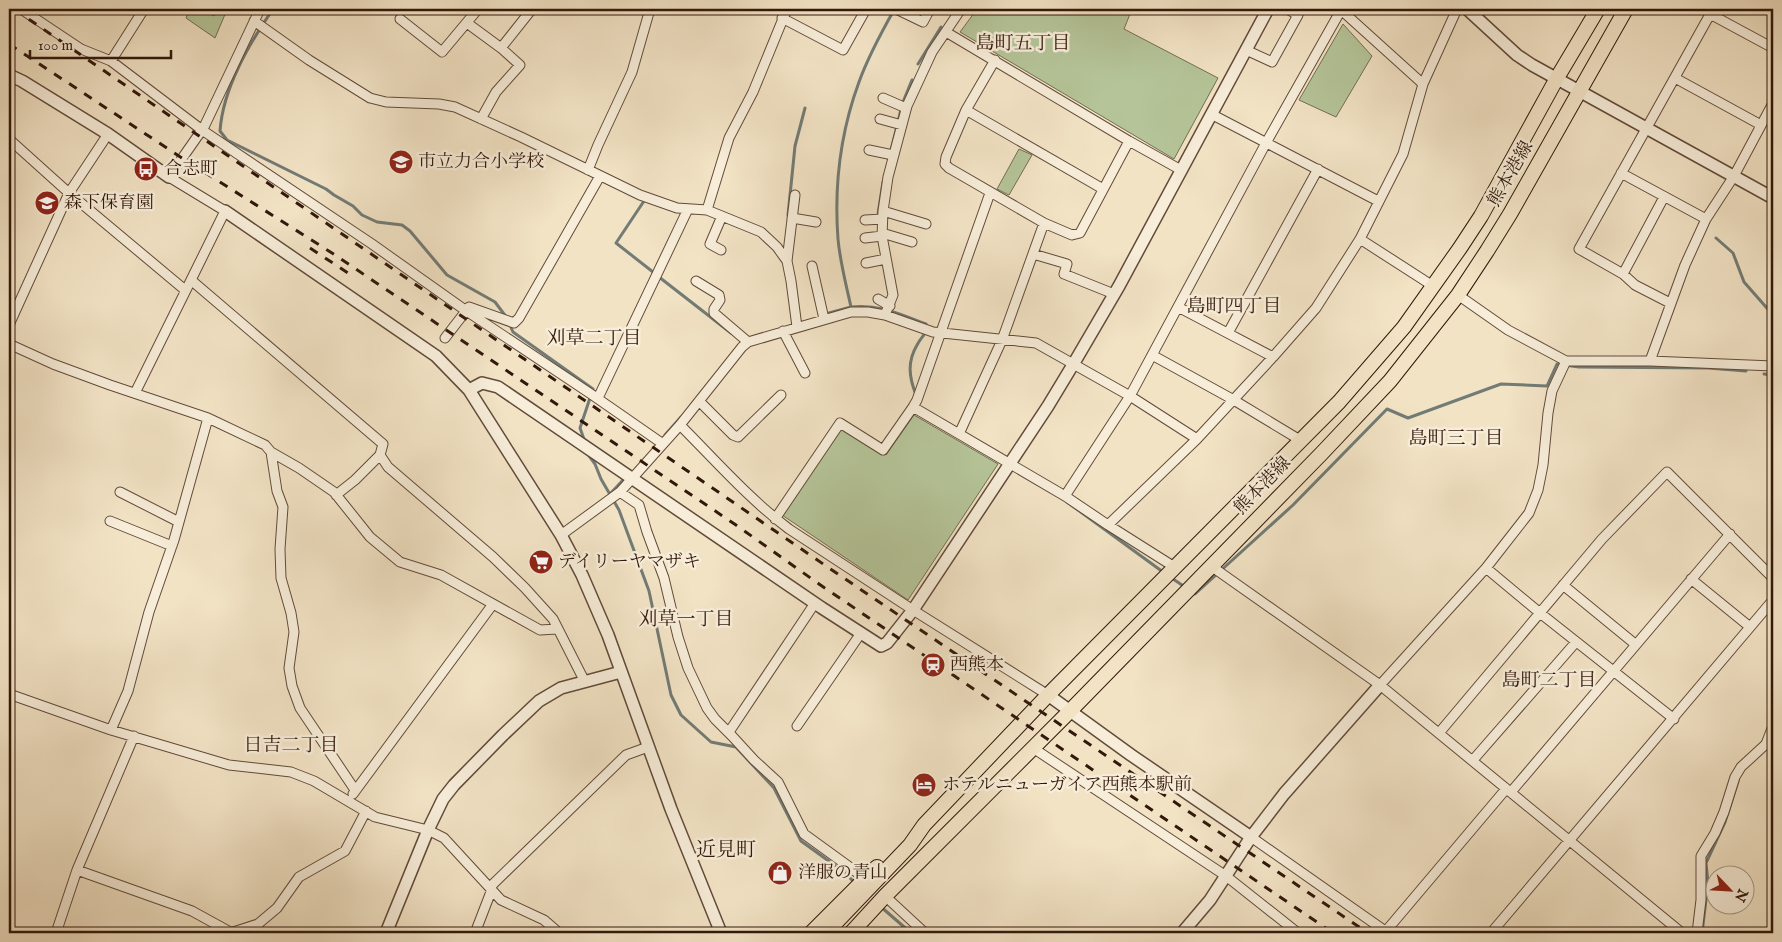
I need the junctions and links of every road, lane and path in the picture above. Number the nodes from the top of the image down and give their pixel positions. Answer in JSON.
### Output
{"nodes":[{"id":1,"x":21,"y":9,"type":"edge"},
{"id":2,"x":144,"y":9,"type":"edge"},
{"id":3,"x":260,"y":9,"type":"edge"},
{"id":4,"x":478,"y":9,"type":"edge"},
{"id":5,"x":532,"y":9,"type":"edge"},
{"id":6,"x":650,"y":9,"type":"edge"},
{"id":7,"x":787,"y":9,"type":"edge"},
{"id":8,"x":866,"y":9,"type":"edge"},
{"id":9,"x":896,"y":9,"type":"edge"},
{"id":10,"x":930,"y":9,"type":"edge"},
{"id":11,"x":961,"y":9,"type":"edge"},
{"id":12,"x":1268,"y":9,"type":"edge"},
{"id":13,"x":1286,"y":9,"type":"edge"},
{"id":14,"x":1340,"y":9,"type":"edge"},
{"id":15,"x":1457,"y":9,"type":"edge"},
{"id":16,"x":1467,"y":9,"type":"edge"},
{"id":17,"x":1598,"y":9,"type":"edge"},
{"id":18,"x":1626,"y":9,"type":"edge"},
{"id":19,"x":1712,"y":11,"type":"edge"},
{"id":20,"x":782,"y":18,"type":"junction"},
{"id":21,"x":254,"y":20,"type":"junction"},
{"id":22,"x":400,"y":20,"type":"dead end"},
{"id":23,"x":467,"y":23,"type":"junction"},
{"id":24,"x":946,"y":32,"type":"junction"},
{"id":25,"x":501,"y":48,"type":"junction"},
{"id":26,"x":1773,"y":48,"type":"edge"},
{"id":27,"x":1246,"y":50,"type":"junction"},
{"id":28,"x":995,"y":60,"type":"junction"},
{"id":29,"x":111,"y":61,"type":"junction"},
{"id":30,"x":9,"y":75,"type":"edge"},
{"id":31,"x":1557,"y":78,"type":"junction"},
{"id":32,"x":1674,"y":78,"type":"junction"},
{"id":33,"x":1423,"y":84,"type":"junction"},
{"id":34,"x":1580,"y":91,"type":"junction"},
{"id":35,"x":883,"y":98,"type":"dead end"},
{"id":36,"x":1773,"y":103,"type":"edge"},
{"id":37,"x":906,"y":108,"type":"junction"},
{"id":38,"x":966,"y":110,"type":"junction"},
{"id":39,"x":1211,"y":114,"type":"junction"},
{"id":40,"x":481,"y":119,"type":"junction"},
{"id":41,"x":880,"y":119,"type":"dead end"},
{"id":42,"x":902,"y":126,"type":"junction"},
{"id":43,"x":1761,"y":126,"type":"junction"},
{"id":44,"x":1647,"y":128,"type":"junction"},
{"id":45,"x":202,"y":130,"type":"junction"},
{"id":46,"x":108,"y":134,"type":"junction"},
{"id":47,"x":9,"y":139,"type":"edge"},
{"id":48,"x":1129,"y":141,"type":"junction"},
{"id":49,"x":1266,"y":143,"type":"junction"},
{"id":50,"x":869,"y":150,"type":"dead end"},
{"id":51,"x":893,"y":155,"type":"junction"},
{"id":52,"x":1318,"y":169,"type":"junction"},
{"id":53,"x":588,"y":170,"type":"junction"},
{"id":54,"x":1181,"y":170,"type":"junction"},
{"id":55,"x":1621,"y":173,"type":"junction"},
{"id":56,"x":600,"y":176,"type":"junction"},
{"id":57,"x":1734,"y":176,"type":"junction"},
{"id":58,"x":169,"y":177,"type":"junction"},
{"id":59,"x":1103,"y":189,"type":"junction"},
{"id":60,"x":69,"y":192,"type":"junction"},
{"id":61,"x":990,"y":193,"type":"junction"},
{"id":62,"x":795,"y":195,"type":"dead end"},
{"id":63,"x":1664,"y":197,"type":"junction"},
{"id":64,"x":1773,"y":198,"type":"edge"},
{"id":65,"x":1378,"y":201,"type":"junction"},
{"id":66,"x":688,"y":209,"type":"junction"},
{"id":67,"x":708,"y":210,"type":"junction"},
{"id":68,"x":225,"y":211,"type":"junction"},
{"id":69,"x":882,"y":215,"type":"junction"},
{"id":70,"x":722,"y":216,"type":"junction"},
{"id":71,"x":792,"y":218,"type":"junction"},
{"id":72,"x":1706,"y":219,"type":"junction"},
{"id":73,"x":865,"y":220,"type":"dead end"},
{"id":74,"x":816,"y":222,"type":"dead end"},
{"id":75,"x":1044,"y":223,"type":"junction"},
{"id":76,"x":926,"y":224,"type":"dead end"},
{"id":77,"x":882,"y":235,"type":"junction"},
{"id":78,"x":865,"y":238,"type":"dead end"},
{"id":79,"x":1360,"y":239,"type":"junction"},
{"id":80,"x":912,"y":242,"type":"dead end"},
{"id":81,"x":721,"y":250,"type":"dead end"},
{"id":82,"x":1033,"y":254,"type":"junction"},
{"id":83,"x":886,"y":259,"type":"junction"},
{"id":84,"x":787,"y":261,"type":"junction"},
{"id":85,"x":866,"y":263,"type":"dead end"},
{"id":86,"x":812,"y":266,"type":"dead end"},
{"id":87,"x":1623,"y":274,"type":"junction"},
{"id":88,"x":191,"y":280,"type":"junction"},
{"id":89,"x":696,"y":281,"type":"dead end"},
{"id":90,"x":1433,"y":286,"type":"junction"},
{"id":91,"x":185,"y":290,"type":"junction"},
{"id":92,"x":1114,"y":294,"type":"junction"},
{"id":93,"x":1458,"y":295,"type":"junction"},
{"id":94,"x":878,"y":299,"type":"dead end"},
{"id":95,"x":1670,"y":303,"type":"junction"},
{"id":96,"x":890,"y":306,"type":"junction"},
{"id":97,"x":1178,"y":307,"type":"junction"},
{"id":98,"x":465,"y":310,"type":"junction"},
{"id":99,"x":885,"y":315,"type":"junction"},
{"id":100,"x":824,"y":319,"type":"junction"},
{"id":101,"x":9,"y":325,"type":"edge"},
{"id":102,"x":797,"y":326,"type":"junction"},
{"id":103,"x":783,"y":331,"type":"junction"},
{"id":104,"x":942,"y":333,"type":"junction"},
{"id":105,"x":1228,"y":334,"type":"junction"},
{"id":106,"x":445,"y":338,"type":"dead end"},
{"id":107,"x":1002,"y":340,"type":"junction"},
{"id":108,"x":748,"y":342,"type":"junction"},
{"id":109,"x":9,"y":344,"type":"edge"},
{"id":110,"x":1152,"y":355,"type":"junction"},
{"id":111,"x":1273,"y":358,"type":"junction"},
{"id":112,"x":1566,"y":361,"type":"junction"},
{"id":113,"x":1650,"y":361,"type":"junction"},
{"id":114,"x":1074,"y":363,"type":"junction"},
{"id":115,"x":1773,"y":366,"type":"edge"},
{"id":116,"x":805,"y":373,"type":"dead end"},
{"id":117,"x":469,"y":390,"type":"junction"},
{"id":118,"x":135,"y":393,"type":"junction"},
{"id":119,"x":781,"y":396,"type":"dead end"},
{"id":120,"x":1130,"y":396,"type":"junction"},
{"id":121,"x":598,"y":398,"type":"junction"},
{"id":122,"x":1232,"y":399,"type":"junction"},
{"id":123,"x":699,"y":401,"type":"junction"},
{"id":124,"x":913,"y":407,"type":"junction"},
{"id":125,"x":208,"y":418,"type":"junction"},
{"id":126,"x":680,"y":424,"type":"junction"},
{"id":127,"x":959,"y":434,"type":"junction"},
{"id":128,"x":1197,"y":439,"type":"junction"},
{"id":129,"x":1300,"y":440,"type":"junction"},
{"id":130,"x":663,"y":444,"type":"junction"},
{"id":131,"x":272,"y":452,"type":"junction"},
{"id":132,"x":380,"y":455,"type":"junction"},
{"id":133,"x":1010,"y":464,"type":"junction"},
{"id":134,"x":633,"y":478,"type":"junction"},
{"id":135,"x":120,"y":492,"type":"dead end"},
{"id":136,"x":620,"y":492,"type":"junction"},
{"id":137,"x":336,"y":494,"type":"junction"},
{"id":138,"x":1065,"y":496,"type":"junction"},
{"id":139,"x":775,"y":519,"type":"junction"},
{"id":140,"x":110,"y":521,"type":"dead end"},
{"id":141,"x":179,"y":522,"type":"junction"},
{"id":142,"x":1108,"y":525,"type":"junction"},
{"id":143,"x":1730,"y":534,"type":"junction"},
{"id":144,"x":561,"y":535,"type":"junction"},
{"id":145,"x":172,"y":546,"type":"junction"},
{"id":146,"x":1211,"y":566,"type":"junction"},
{"id":147,"x":1176,"y":568,"type":"junction"},
{"id":148,"x":1486,"y":568,"type":"junction"},
{"id":149,"x":1773,"y":578,"type":"edge"},
{"id":150,"x":1691,"y":579,"type":"junction"},
{"id":151,"x":1564,"y":585,"type":"junction"},
{"id":152,"x":1773,"y":600,"type":"edge"},
{"id":153,"x":815,"y":603,"type":"junction"},
{"id":154,"x":493,"y":604,"type":"junction"},
{"id":155,"x":913,"y":610,"type":"junction"},
{"id":156,"x":1540,"y":613,"type":"junction"},
{"id":157,"x":1750,"y":627,"type":"junction"},
{"id":158,"x":557,"y":629,"type":"junction"},
{"id":159,"x":861,"y":633,"type":"junction"},
{"id":160,"x":1576,"y":642,"type":"junction"},
{"id":161,"x":1635,"y":644,"type":"junction"},
{"id":162,"x":1612,"y":671,"type":"junction"},
{"id":163,"x":622,"y":672,"type":"junction"},
{"id":164,"x":585,"y":682,"type":"junction"},
{"id":165,"x":1380,"y":685,"type":"junction"},
{"id":166,"x":9,"y":694,"type":"edge"},
{"id":167,"x":1048,"y":695,"type":"junction"},
{"id":168,"x":1070,"y":711,"type":"junction"},
{"id":169,"x":1674,"y":719,"type":"junction"},
{"id":170,"x":797,"y":726,"type":"dead end"},
{"id":171,"x":1773,"y":726,"type":"edge"},
{"id":172,"x":111,"y":730,"type":"junction"},
{"id":173,"x":729,"y":732,"type":"junction"},
{"id":174,"x":1439,"y":733,"type":"junction"},
{"id":175,"x":134,"y":736,"type":"junction"},
{"id":176,"x":648,"y":747,"type":"junction"},
{"id":177,"x":1033,"y":748,"type":"junction"},
{"id":178,"x":1473,"y":760,"type":"junction"},
{"id":179,"x":355,"y":790,"type":"junction"},
{"id":180,"x":1509,"y":791,"type":"junction"},
{"id":181,"x":350,"y":801,"type":"junction"},
{"id":182,"x":366,"y":811,"type":"junction"},
{"id":183,"x":924,"y":824,"type":"junction"},
{"id":184,"x":428,"y":830,"type":"junction"},
{"id":185,"x":1251,"y":837,"type":"junction"},
{"id":186,"x":1570,"y":841,"type":"junction"},
{"id":187,"x":77,"y":870,"type":"junction"},
{"id":188,"x":1226,"y":876,"type":"junction"},
{"id":189,"x":866,"y":879,"type":"junction"},
{"id":190,"x":491,"y":888,"type":"junction"},
{"id":191,"x":885,"y":896,"type":"junction"},
{"id":192,"x":1387,"y":932,"type":"edge"},
{"id":193,"x":56,"y":933,"type":"edge"},
{"id":194,"x":231,"y":933,"type":"edge"},
{"id":195,"x":386,"y":933,"type":"edge"},
{"id":196,"x":475,"y":933,"type":"edge"},
{"id":197,"x":559,"y":933,"type":"edge"},
{"id":198,"x":721,"y":933,"type":"edge"},
{"id":199,"x":811,"y":933,"type":"edge"},
{"id":200,"x":826,"y":933,"type":"edge"},
{"id":201,"x":850,"y":933,"type":"edge"},
{"id":202,"x":924,"y":933,"type":"edge"},
{"id":203,"x":1182,"y":933,"type":"edge"},
{"id":204,"x":1298,"y":933,"type":"edge"},
{"id":205,"x":1491,"y":933,"type":"edge"},
{"id":206,"x":1682,"y":933,"type":"edge"},
{"id":207,"x":1697,"y":933,"type":"edge"}],
"edges":[{"from":1,"to":29,"type":"street"},
{"from":2,"to":29,"type":"street"},
{"from":3,"to":21,"type":"street"},
{"from":4,"to":23,"type":"street"},
{"from":5,"to":25,"type":"street"},
{"from":6,"to":53,"type":"street"},
{"from":7,"to":20,"type":"street"},
{"from":8,"to":20,"type":"street"},
{"from":9,"to":10,"type":"street"},
{"from":11,"to":24,"type":"street"},
{"from":12,"to":27,"type":"street"},
{"from":13,"to":27,"type":"street"},
{"from":14,"to":33,"type":"street"},
{"from":14,"to":49,"type":"street"},
{"from":15,"to":33,"type":"street"},
{"from":16,"to":31,"type":"street"},
{"from":17,"to":31,"type":"main road","name":"熊本港線"},
{"from":18,"to":34,"type":"main road","name":"熊本港線"},
{"from":19,"to":26,"type":"street"},
{"from":19,"to":32,"type":"street"},
{"from":20,"to":67,"type":"street"},
{"from":21,"to":40,"type":"street"},
{"from":21,"to":45,"type":"street"},
{"from":22,"to":23,"type":"street"},
{"from":23,"to":25,"type":"street"},
{"from":24,"to":28,"type":"street"},
{"from":24,"to":37,"type":"street"},
{"from":25,"to":40,"type":"street"},
{"from":27,"to":39,"type":"street"},
{"from":28,"to":38,"type":"street"},
{"from":28,"to":48,"type":"street"},
{"from":29,"to":45,"type":"street"},
{"from":30,"to":46,"type":"street"},
{"from":31,"to":34,"type":"street"},
{"from":31,"to":90,"type":"main road","name":"熊本港線"},
{"from":32,"to":43,"type":"street"},
{"from":32,"to":44,"type":"street"},
{"from":33,"to":65,"type":"street"},
{"from":34,"to":44,"type":"street"},
{"from":34,"to":93,"type":"main road","name":"熊本港線"},
{"from":35,"to":37,"type":"street"},
{"from":36,"to":43,"type":"street"},
{"from":37,"to":42,"type":"street"},
{"from":38,"to":59,"type":"street"},
{"from":38,"to":61,"type":"street"},
{"from":39,"to":49,"type":"street"},
{"from":39,"to":54,"type":"street"},
{"from":40,"to":53,"type":"street"},
{"from":41,"to":42,"type":"street"},
{"from":42,"to":51,"type":"street"},
{"from":43,"to":57,"type":"street"},
{"from":44,"to":55,"type":"street"},
{"from":44,"to":57,"type":"street"},
{"from":45,"to":58,"type":"street"},
{"from":45,"to":98,"type":"street"},
{"from":46,"to":58,"type":"street"},
{"from":46,"to":60,"type":"street"},
{"from":47,"to":60,"type":"street"},
{"from":48,"to":54,"type":"street"},
{"from":48,"to":59,"type":"street"},
{"from":49,"to":52,"type":"street"},
{"from":49,"to":97,"type":"street"},
{"from":50,"to":51,"type":"street"},
{"from":51,"to":69,"type":"street"},
{"from":52,"to":65,"type":"street"},
{"from":52,"to":105,"type":"street"},
{"from":53,"to":56,"type":"street"},
{"from":54,"to":92,"type":"street"},
{"from":55,"to":63,"type":"street"},
{"from":55,"to":87,"type":"street"},
{"from":56,"to":66,"type":"street"},
{"from":56,"to":98,"type":"street"},
{"from":57,"to":64,"type":"street"},
{"from":57,"to":72,"type":"street"},
{"from":58,"to":68,"type":"street"},
{"from":59,"to":75,"type":"street"},
{"from":60,"to":91,"type":"street"},
{"from":60,"to":101,"type":"street"},
{"from":61,"to":75,"type":"street"},
{"from":61,"to":104,"type":"street"},
{"from":62,"to":71,"type":"street"},
{"from":63,"to":72,"type":"street"},
{"from":63,"to":87,"type":"street"},
{"from":65,"to":79,"type":"street"},
{"from":66,"to":67,"type":"street"},
{"from":66,"to":121,"type":"street"},
{"from":67,"to":70,"type":"street"},
{"from":68,"to":88,"type":"street"},
{"from":68,"to":117,"type":"street"},
{"from":69,"to":73,"type":"street"},
{"from":69,"to":76,"type":"street"},
{"from":69,"to":77,"type":"street"},
{"from":70,"to":81,"type":"street"},
{"from":70,"to":84,"type":"street"},
{"from":71,"to":74,"type":"street"},
{"from":71,"to":84,"type":"street"},
{"from":72,"to":95,"type":"street"},
{"from":75,"to":82,"type":"street"},
{"from":77,"to":78,"type":"street"},
{"from":77,"to":80,"type":"street"},
{"from":77,"to":83,"type":"street"},
{"from":79,"to":90,"type":"street"},
{"from":79,"to":111,"type":"street"},
{"from":82,"to":92,"type":"street"},
{"from":82,"to":107,"type":"street"},
{"from":83,"to":85,"type":"street"},
{"from":83,"to":96,"type":"street"},
{"from":84,"to":102,"type":"street"},
{"from":86,"to":100,"type":"street"},
{"from":87,"to":95,"type":"street"},
{"from":88,"to":91,"type":"street"},
{"from":88,"to":132,"type":"street"},
{"from":89,"to":108,"type":"street"},
{"from":90,"to":129,"type":"main road","name":"熊本港線"},
{"from":91,"to":118,"type":"street"},
{"from":92,"to":114,"type":"street"},
{"from":93,"to":112,"type":"street"},
{"from":93,"to":146,"type":"main road","name":"熊本港線"},
{"from":94,"to":96,"type":"street"},
{"from":95,"to":113,"type":"street"},
{"from":96,"to":99,"type":"street"},
{"from":97,"to":105,"type":"street"},
{"from":97,"to":110,"type":"street"},
{"from":98,"to":106,"type":"street"},
{"from":98,"to":121,"type":"street"},
{"from":99,"to":100,"type":"street"},
{"from":99,"to":104,"type":"street"},
{"from":100,"to":102,"type":"street"},
{"from":102,"to":103,"type":"street"},
{"from":103,"to":108,"type":"street"},
{"from":103,"to":116,"type":"street"},
{"from":104,"to":107,"type":"street"},
{"from":104,"to":124,"type":"street"},
{"from":105,"to":111,"type":"street"},
{"from":107,"to":114,"type":"street"},
{"from":107,"to":127,"type":"street"},
{"from":108,"to":123,"type":"street"},
{"from":109,"to":118,"type":"street"},
{"from":110,"to":120,"type":"street"},
{"from":110,"to":122,"type":"street"},
{"from":111,"to":122,"type":"street"},
{"from":112,"to":113,"type":"street"},
{"from":112,"to":148,"type":"street"},
{"from":113,"to":115,"type":"street"},
{"from":114,"to":120,"type":"street"},
{"from":114,"to":133,"type":"street"},
{"from":117,"to":134,"type":"street"},
{"from":117,"to":144,"type":"street"},
{"from":118,"to":125,"type":"street"},
{"from":119,"to":123,"type":"street"},
{"from":120,"to":128,"type":"street"},
{"from":120,"to":138,"type":"street"},
{"from":121,"to":130,"type":"street"},
{"from":122,"to":128,"type":"street"},
{"from":122,"to":129,"type":"street"},
{"from":123,"to":126,"type":"street"},
{"from":124,"to":127,"type":"street"},
{"from":124,"to":139,"type":"street"},
{"from":125,"to":131,"type":"street"},
{"from":125,"to":141,"type":"street"},
{"from":126,"to":130,"type":"street"},
{"from":126,"to":139,"type":"street"},
{"from":127,"to":133,"type":"street"},
{"from":128,"to":142,"type":"street"},
{"from":129,"to":147,"type":"main road","name":"熊本港線"},
{"from":130,"to":134,"type":"street"},
{"from":131,"to":137,"type":"street"},
{"from":131,"to":179,"type":"street"},
{"from":132,"to":137,"type":"street"},
{"from":132,"to":158,"type":"street"},
{"from":133,"to":138,"type":"street"},
{"from":133,"to":155,"type":"street"},
{"from":134,"to":136,"type":"street"},
{"from":134,"to":153,"type":"street"},
{"from":135,"to":141,"type":"street"},
{"from":136,"to":144,"type":"street"},
{"from":136,"to":173,"type":"street"},
{"from":137,"to":154,"type":"street"},
{"from":138,"to":142,"type":"street"},
{"from":139,"to":155,"type":"street"},
{"from":140,"to":145,"type":"street"},
{"from":141,"to":145,"type":"street"},
{"from":142,"to":147,"type":"street"},
{"from":143,"to":149,"type":"street"},
{"from":143,"to":150,"type":"street"},
{"from":143,"to":151,"type":"street"},
{"from":144,"to":163,"type":"street"},
{"from":145,"to":172,"type":"street"},
{"from":146,"to":165,"type":"street"},
{"from":146,"to":168,"type":"main road","name":"熊本港線"},
{"from":147,"to":167,"type":"main road","name":"熊本港線"},
{"from":148,"to":156,"type":"street"},
{"from":148,"to":165,"type":"street"},
{"from":150,"to":157,"type":"street"},
{"from":150,"to":161,"type":"street"},
{"from":151,"to":156,"type":"street"},
{"from":151,"to":161,"type":"street"},
{"from":152,"to":157,"type":"street"},
{"from":153,"to":159,"type":"street"},
{"from":153,"to":173,"type":"street"},
{"from":154,"to":158,"type":"street"},
{"from":154,"to":179,"type":"street"},
{"from":155,"to":159,"type":"street"},
{"from":155,"to":167,"type":"street"},
{"from":156,"to":160,"type":"street"},
{"from":156,"to":174,"type":"street"},
{"from":157,"to":169,"type":"street"},
{"from":158,"to":164,"type":"street"},
{"from":159,"to":170,"type":"street"},
{"from":160,"to":162,"type":"street"},
{"from":160,"to":178,"type":"street"},
{"from":161,"to":162,"type":"street"},
{"from":162,"to":169,"type":"street"},
{"from":162,"to":180,"type":"street"},
{"from":163,"to":164,"type":"street"},
{"from":163,"to":176,"type":"street"},
{"from":164,"to":184,"type":"street"},
{"from":165,"to":174,"type":"street"},
{"from":165,"to":185,"type":"street"},
{"from":166,"to":172,"type":"street"},
{"from":167,"to":168,"type":"street"},
{"from":167,"to":183,"type":"main road","name":"熊本港線"},
{"from":168,"to":177,"type":"main road","name":"熊本港線"},
{"from":168,"to":185,"type":"street"},
{"from":169,"to":186,"type":"street"},
{"from":171,"to":207,"type":"street"},
{"from":172,"to":175,"type":"street"},
{"from":173,"to":189,"type":"street"},
{"from":174,"to":178,"type":"street"},
{"from":175,"to":181,"type":"street"},
{"from":175,"to":187,"type":"street"},
{"from":176,"to":190,"type":"street"},
{"from":176,"to":198,"type":"street"},
{"from":177,"to":188,"type":"street"},
{"from":177,"to":191,"type":"main road","name":"熊本港線"},
{"from":178,"to":180,"type":"street"},
{"from":179,"to":181,"type":"street"},
{"from":180,"to":186,"type":"street"},
{"from":180,"to":192,"type":"street"},
{"from":181,"to":182,"type":"street"},
{"from":182,"to":184,"type":"street"},
{"from":182,"to":194,"type":"street"},
{"from":183,"to":189,"type":"main road","name":"熊本港線"},
{"from":183,"to":200,"type":"main road","name":"熊本港線"},
{"from":184,"to":190,"type":"street"},
{"from":184,"to":195,"type":"street"},
{"from":185,"to":188,"type":"street"},
{"from":185,"to":192,"type":"street"},
{"from":186,"to":205,"type":"street"},
{"from":186,"to":206,"type":"street"},
{"from":187,"to":193,"type":"street"},
{"from":187,"to":194,"type":"street"},
{"from":188,"to":203,"type":"street"},
{"from":188,"to":204,"type":"street"},
{"from":189,"to":199,"type":"main road","name":"熊本港線"},
{"from":190,"to":196,"type":"street"},
{"from":190,"to":197,"type":"street"},
{"from":191,"to":201,"type":"main road","name":"熊本港線"},
{"from":191,"to":202,"type":"street"}]}
